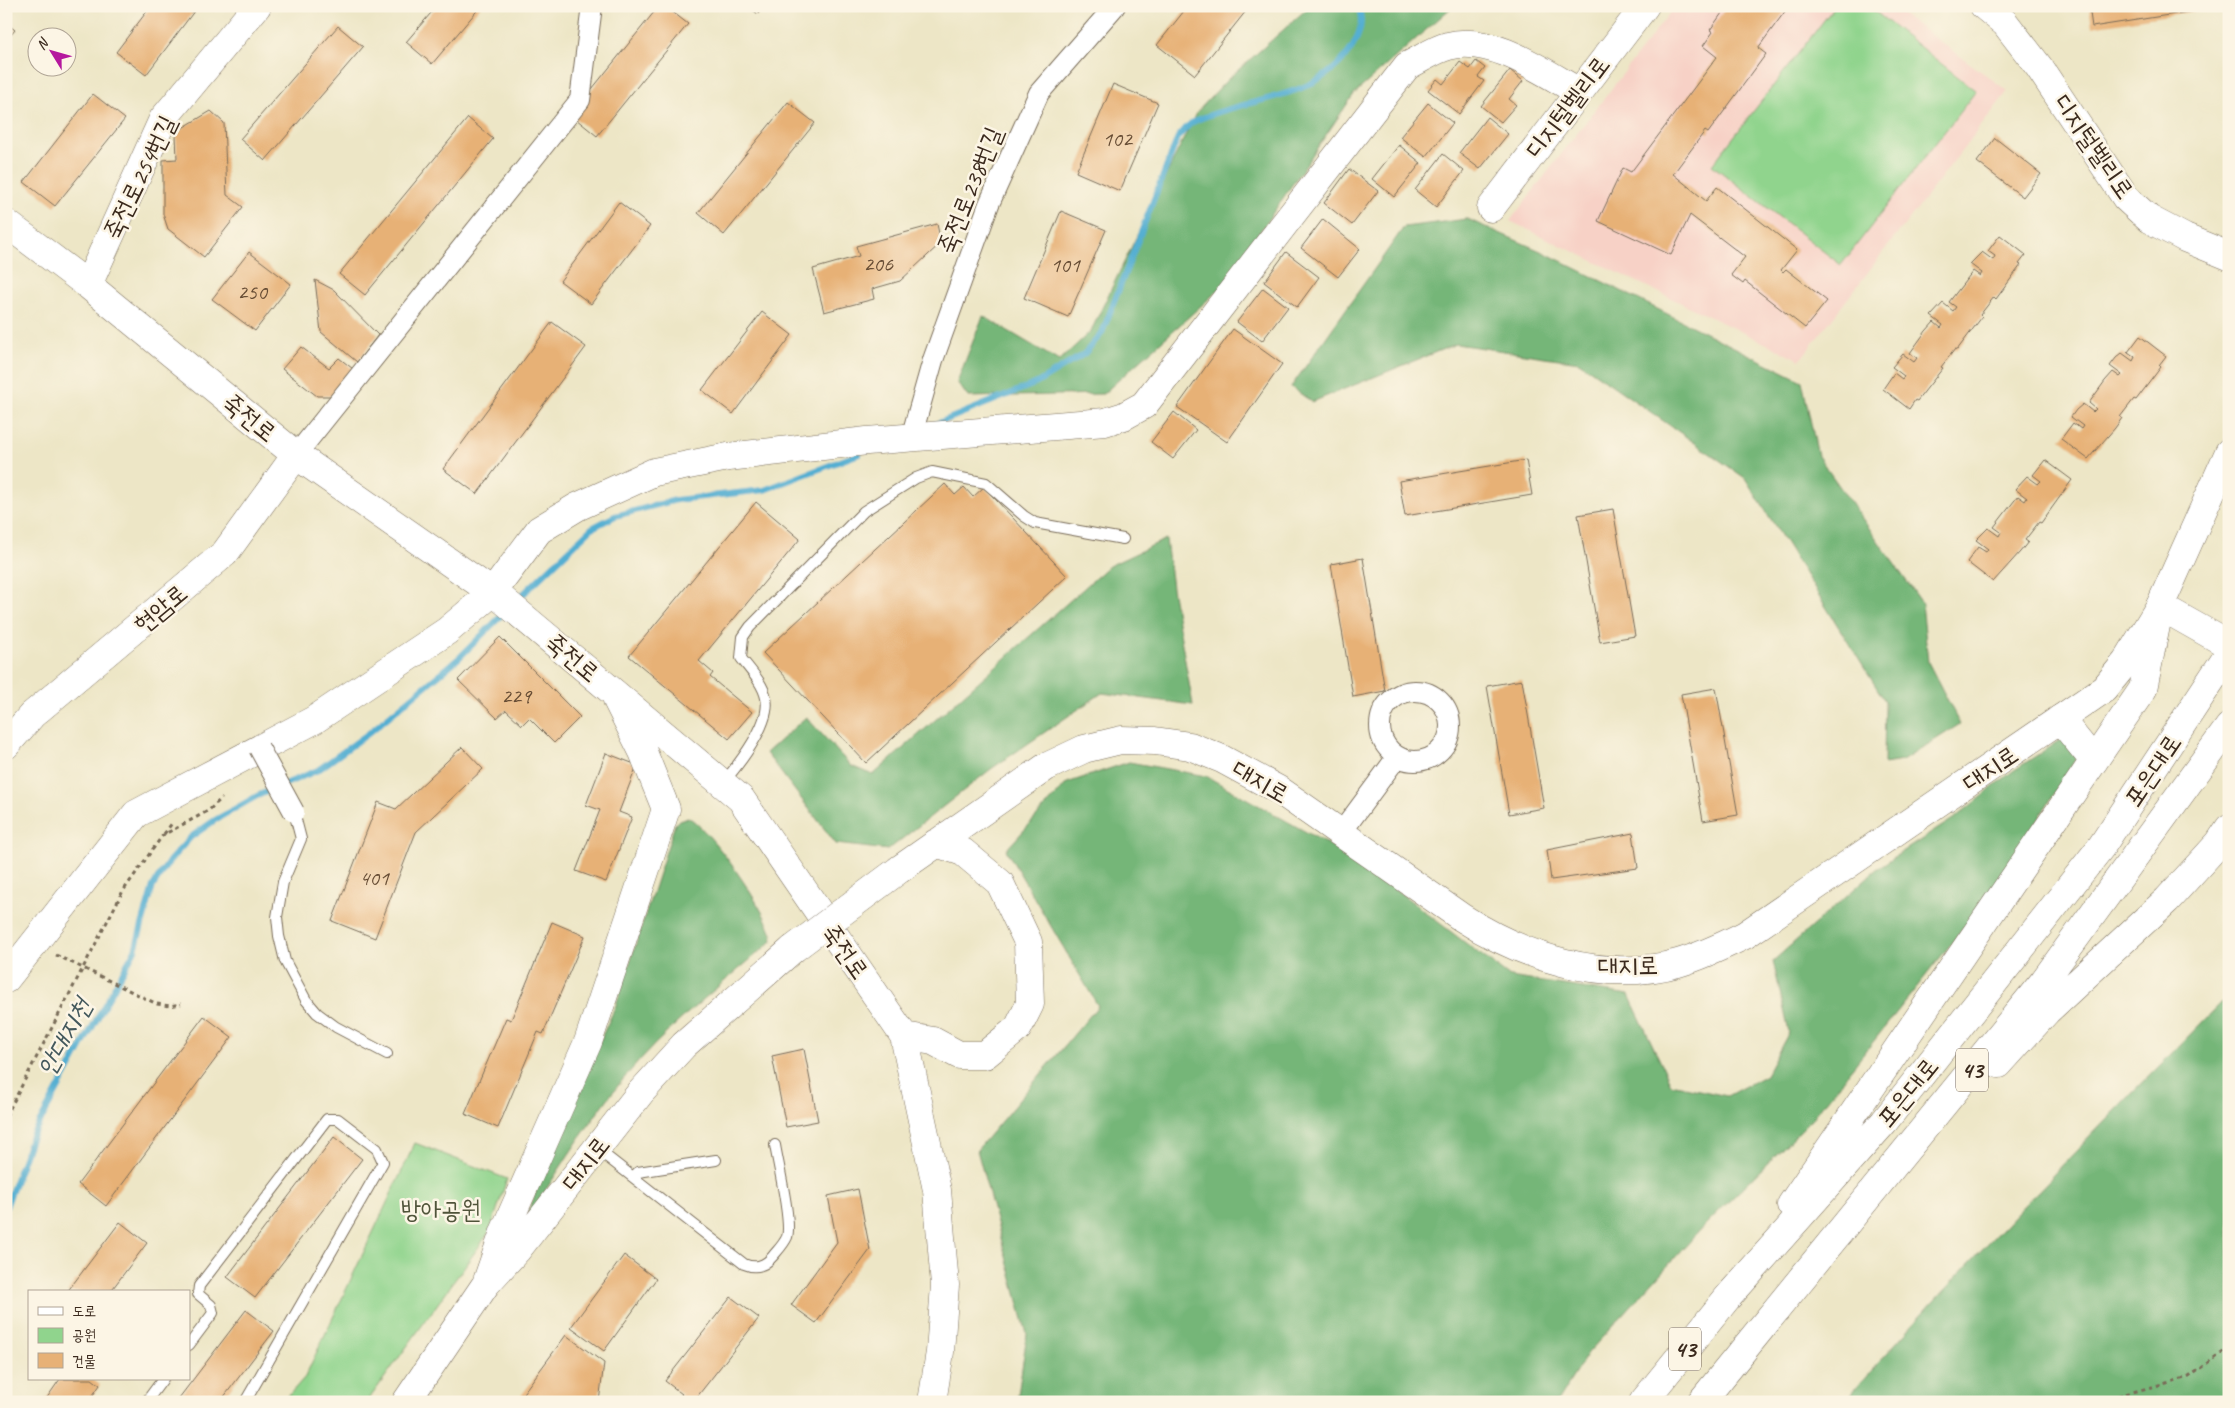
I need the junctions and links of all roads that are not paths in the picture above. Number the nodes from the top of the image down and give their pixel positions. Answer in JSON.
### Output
{"nodes":[{"id":1,"x":257,"y":6,"type":"edge"},
{"id":2,"x":592,"y":6,"type":"edge"},
{"id":3,"x":1115,"y":6,"type":"edge"},
{"id":4,"x":1645,"y":6,"type":"edge"},
{"id":5,"x":1984,"y":6,"type":"edge"},
{"id":6,"x":1578,"y":92,"type":"junction"},
{"id":7,"x":1491,"y":208,"type":"dead end"},
{"id":8,"x":6,"y":223,"type":"edge"},
{"id":9,"x":2229,"y":256,"type":"edge"},
{"id":10,"x":88,"y":285,"type":"junction"},
{"id":11,"x":913,"y":430,"type":"junction"},
{"id":12,"x":2229,"y":452,"type":"edge"},
{"id":13,"x":296,"y":455,"type":"junction"},
{"id":14,"x":1123,"y":540,"type":"dead end"},
{"id":15,"x":505,"y":602,"type":"junction"},
{"id":16,"x":2160,"y":606,"type":"junction"},
{"id":17,"x":2229,"y":646,"type":"edge"},
{"id":18,"x":2229,"y":653,"type":"edge"},
{"id":19,"x":612,"y":690,"type":"junction"},
{"id":20,"x":2060,"y":719,"type":"junction"},
{"id":21,"x":2229,"y":727,"type":"edge"},
{"id":22,"x":6,"y":745,"type":"edge"},
{"id":23,"x":259,"y":748,"type":"junction"},
{"id":24,"x":1398,"y":757,"type":"junction"},
{"id":25,"x":2094,"y":761,"type":"junction"},
{"id":26,"x":723,"y":783,"type":"junction"},
{"id":27,"x":294,"y":812,"type":"joint"},
{"id":28,"x":2229,"y":828,"type":"edge"},
{"id":29,"x":1341,"y":833,"type":"junction"},
{"id":30,"x":936,"y":842,"type":"junction"},
{"id":31,"x":6,"y":979,"type":"edge"},
{"id":32,"x":904,"y":1036,"type":"junction"},
{"id":33,"x":387,"y":1054,"type":"dead end"},
{"id":34,"x":775,"y":1145,"type":"dead end"},
{"id":35,"x":596,"y":1148,"type":"junction"},
{"id":36,"x":716,"y":1160,"type":"dead end"},
{"id":37,"x":634,"y":1176,"type":"junction"},
{"id":38,"x":1802,"y":1278,"type":"junction"},
{"id":39,"x":486,"y":1284,"type":"junction"},
{"id":40,"x":1728,"y":1297,"type":"junction"},
{"id":41,"x":190,"y":1344,"type":"edge"},
{"id":42,"x":162,"y":1380,"type":"edge"},
{"id":43,"x":146,"y":1402,"type":"edge"},
{"id":44,"x":245,"y":1402,"type":"edge"},
{"id":45,"x":406,"y":1402,"type":"edge"},
{"id":46,"x":932,"y":1402,"type":"edge"},
{"id":47,"x":1643,"y":1402,"type":"edge"},
{"id":48,"x":1701,"y":1402,"type":"edge"}],
"edges":[{"from":1,"to":10,"type":"main road","name":"죽전로254번길"},
{"from":2,"to":13,"type":"street"},
{"from":3,"to":11,"type":"street","name":"죽전로238번길"},
{"from":4,"to":6,"type":"main road","name":"디지털벨리로"},
{"from":5,"to":9,"type":"main road","name":"디지털벨리로"},
{"from":6,"to":7,"type":"main road","name":"디지털벨리로"},
{"from":6,"to":11,"type":"main road"},
{"from":8,"to":10,"type":"main road","name":"죽전로"},
{"from":10,"to":13,"type":"main road","name":"죽전로"},
{"from":11,"to":15,"type":"main road"},
{"from":12,"to":16,"type":"main road","name":"대지로"},
{"from":13,"to":15,"type":"main road","name":"죽전로"},
{"from":13,"to":22,"type":"main road","name":"현암로"},
{"from":14,"to":26,"type":"lane"},
{"from":15,"to":19,"type":"main road","name":"죽전로"},
{"from":15,"to":23,"type":"main road"},
{"from":16,"to":17,"type":"main road"},
{"from":16,"to":20,"type":"main road","name":"대지로"},
{"from":16,"to":25,"type":"main road"},
{"from":18,"to":40,"type":"main road","name":"포은대로","number":"43"},
{"from":19,"to":26,"type":"main road","name":"죽전로"},
{"from":19,"to":39,"type":"main road"},
{"from":20,"to":25,"type":"main road"},
{"from":20,"to":29,"type":"main road","name":"대지로"},
{"from":21,"to":38,"type":"main road","name":"포은대로","number":"43"},
{"from":23,"to":27,"type":"street","bridge":true},
{"from":23,"to":31,"type":"main road"},
{"from":24,"to":24,"type":"street"},
{"from":24,"to":29,"type":"street"},
{"from":25,"to":40,"type":"main road"},
{"from":26,"to":32,"type":"main road","name":"죽전로"},
{"from":27,"to":33,"type":"lane"},
{"from":28,"to":38,"type":"main road"},
{"from":29,"to":30,"type":"main road","name":"대지로"},
{"from":30,"to":32,"type":"main road"},
{"from":30,"to":35,"type":"main road","name":"대지로","bridge":true},
{"from":32,"to":46,"type":"main road","name":"죽전로"},
{"from":34,"to":37,"type":"lane"},
{"from":35,"to":37,"type":"lane"},
{"from":35,"to":39,"type":"main road","name":"대지로"},
{"from":36,"to":37,"type":"lane"},
{"from":38,"to":48,"type":"main road","name":"포은대로","number":"43"},
{"from":39,"to":45,"type":"main road","name":"대지로"},
{"from":40,"to":47,"type":"main road","name":"포은대로","number":"43"},
{"from":41,"to":44,"type":"lane"},
{"from":42,"to":43,"type":"lane"}]}
